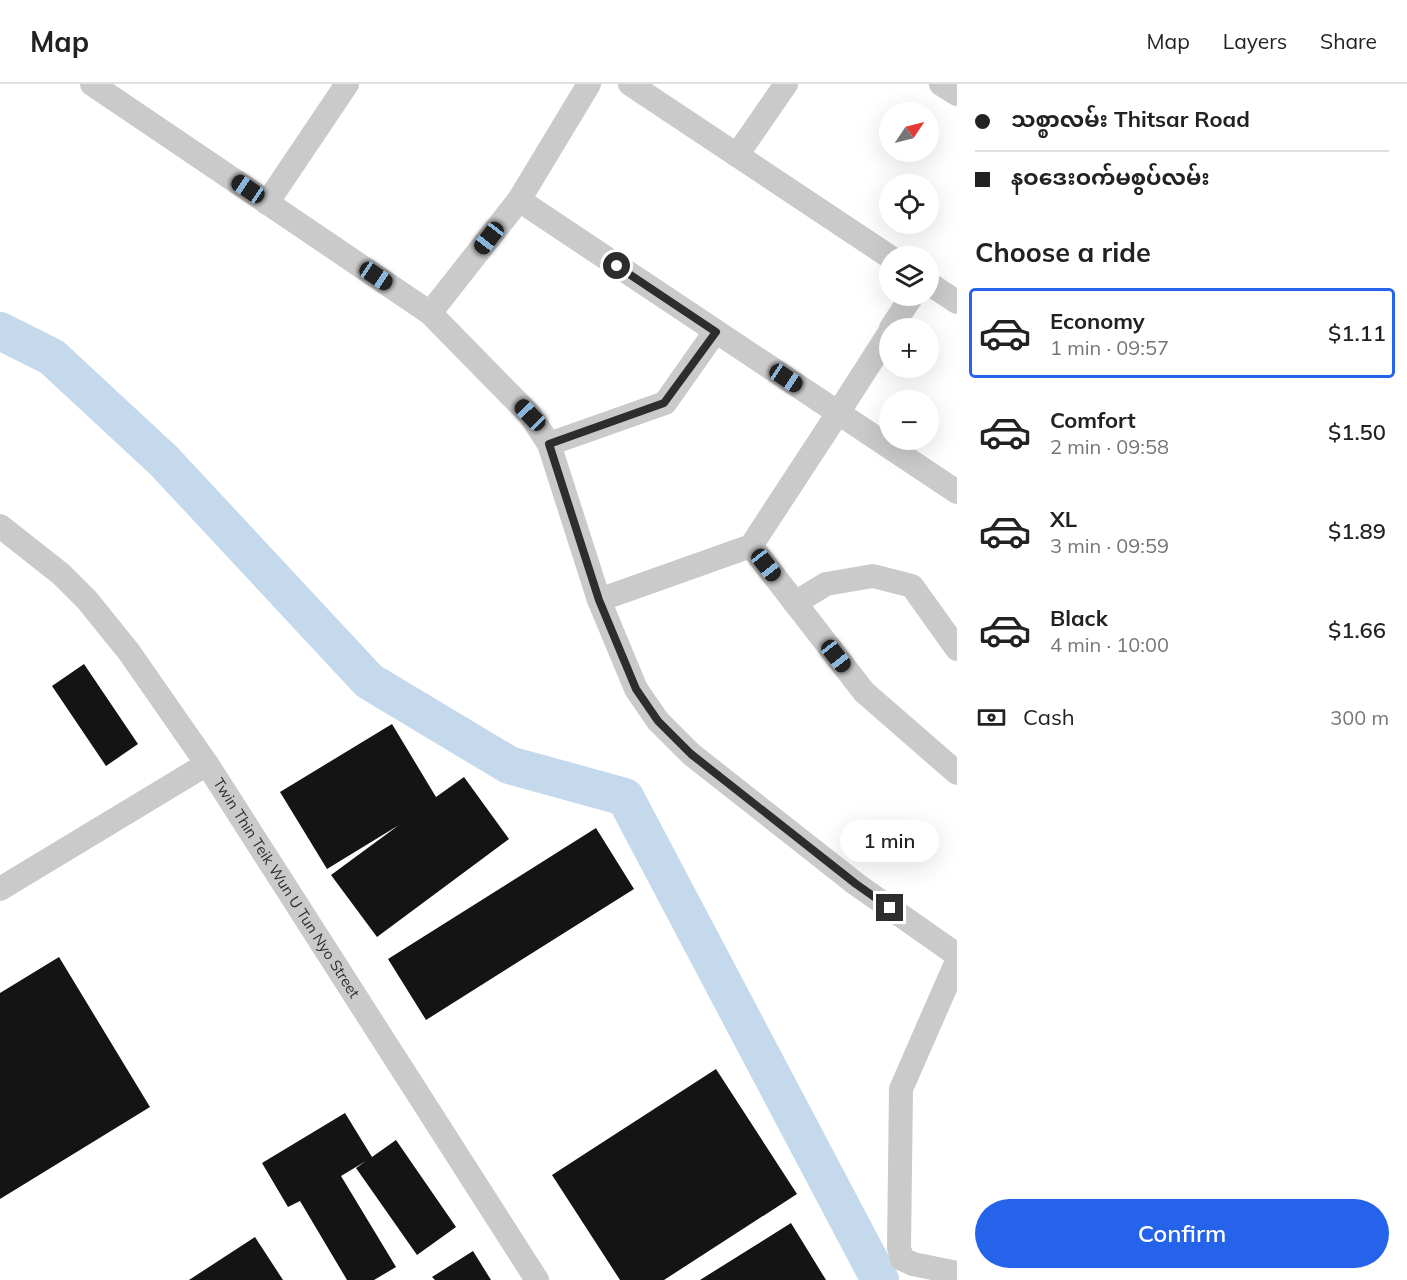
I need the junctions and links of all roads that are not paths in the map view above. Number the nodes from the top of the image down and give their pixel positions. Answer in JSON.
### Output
{"nodes":[{"id":1,"x":92,"y":84,"type":"edge"},
{"id":2,"x":346,"y":84,"type":"edge"},
{"id":3,"x":589,"y":84,"type":"edge"},
{"id":4,"x":630,"y":84,"type":"edge"},
{"id":5,"x":786,"y":84,"type":"edge"},
{"id":6,"x":941,"y":84,"type":"edge"},
{"id":7,"x":957,"y":94,"type":"edge"},
{"id":8,"x":737,"y":155,"type":"junction"},
{"id":9,"x":519,"y":200,"type":"junction"},
{"id":10,"x":267,"y":203,"type":"junction"},
{"id":11,"x":879,"y":250,"type":"edge"},
{"id":12,"x":939,"y":290,"type":"edge"},
{"id":13,"x":957,"y":302,"type":"edge"},
{"id":14,"x":430,"y":313,"type":"junction"},
{"id":15,"x":716,"y":332,"type":"junction"},
{"id":16,"x":879,"y":348,"type":"edge"},
{"id":17,"x":838,"y":413,"type":"junction"},
{"id":18,"x":549,"y":444,"type":"junction"},
{"id":19,"x":957,"y":492,"type":"edge"},
{"id":20,"x":0,"y":526,"type":"edge"},
{"id":21,"x":751,"y":546,"type":"junction"},
{"id":22,"x":599,"y":600,"type":"junction"},
{"id":23,"x":795,"y":603,"type":"junction"},
{"id":24,"x":957,"y":650,"type":"edge"},
{"id":25,"x":207,"y":764,"type":"junction"},
{"id":26,"x":957,"y":773,"type":"edge"},
{"id":27,"x":0,"y":889,"type":"edge"},
{"id":28,"x":957,"y":955,"type":"edge"},
{"id":29,"x":957,"y":961,"type":"edge"},
{"id":30,"x":957,"y":1273,"type":"edge"},
{"id":31,"x":537,"y":1280,"type":"edge"}],
"edges":[{"from":1,"to":10,"type":"street"},
{"from":2,"to":10,"type":"street"},
{"from":3,"to":9,"type":"street"},
{"from":4,"to":8,"type":"street"},
{"from":5,"to":8,"type":"street"},
{"from":6,"to":7,"type":"street"},
{"from":8,"to":11,"type":"street"},
{"from":9,"to":14,"type":"street"},
{"from":9,"to":15,"type":"street"},
{"from":10,"to":14,"type":"street"},
{"from":12,"to":13,"type":"street"},
{"from":14,"to":18,"type":"street"},
{"from":15,"to":17,"type":"street"},
{"from":15,"to":18,"type":"street"},
{"from":16,"to":17,"type":"street"},
{"from":17,"to":19,"type":"street"},
{"from":17,"to":21,"type":"street"},
{"from":18,"to":22,"type":"street"},
{"from":20,"to":25,"type":"street","name":"Twin Thin Teik Wun U Tun Nyo Street"},
{"from":21,"to":22,"type":"street"},
{"from":21,"to":23,"type":"street"},
{"from":22,"to":28,"type":"street"},
{"from":23,"to":24,"type":"street"},
{"from":23,"to":26,"type":"street"},
{"from":25,"to":27,"type":"street"},
{"from":25,"to":31,"type":"street","name":"Twin Thin Teik Wun U Tun Nyo Street"},
{"from":29,"to":30,"type":"street"}]}
